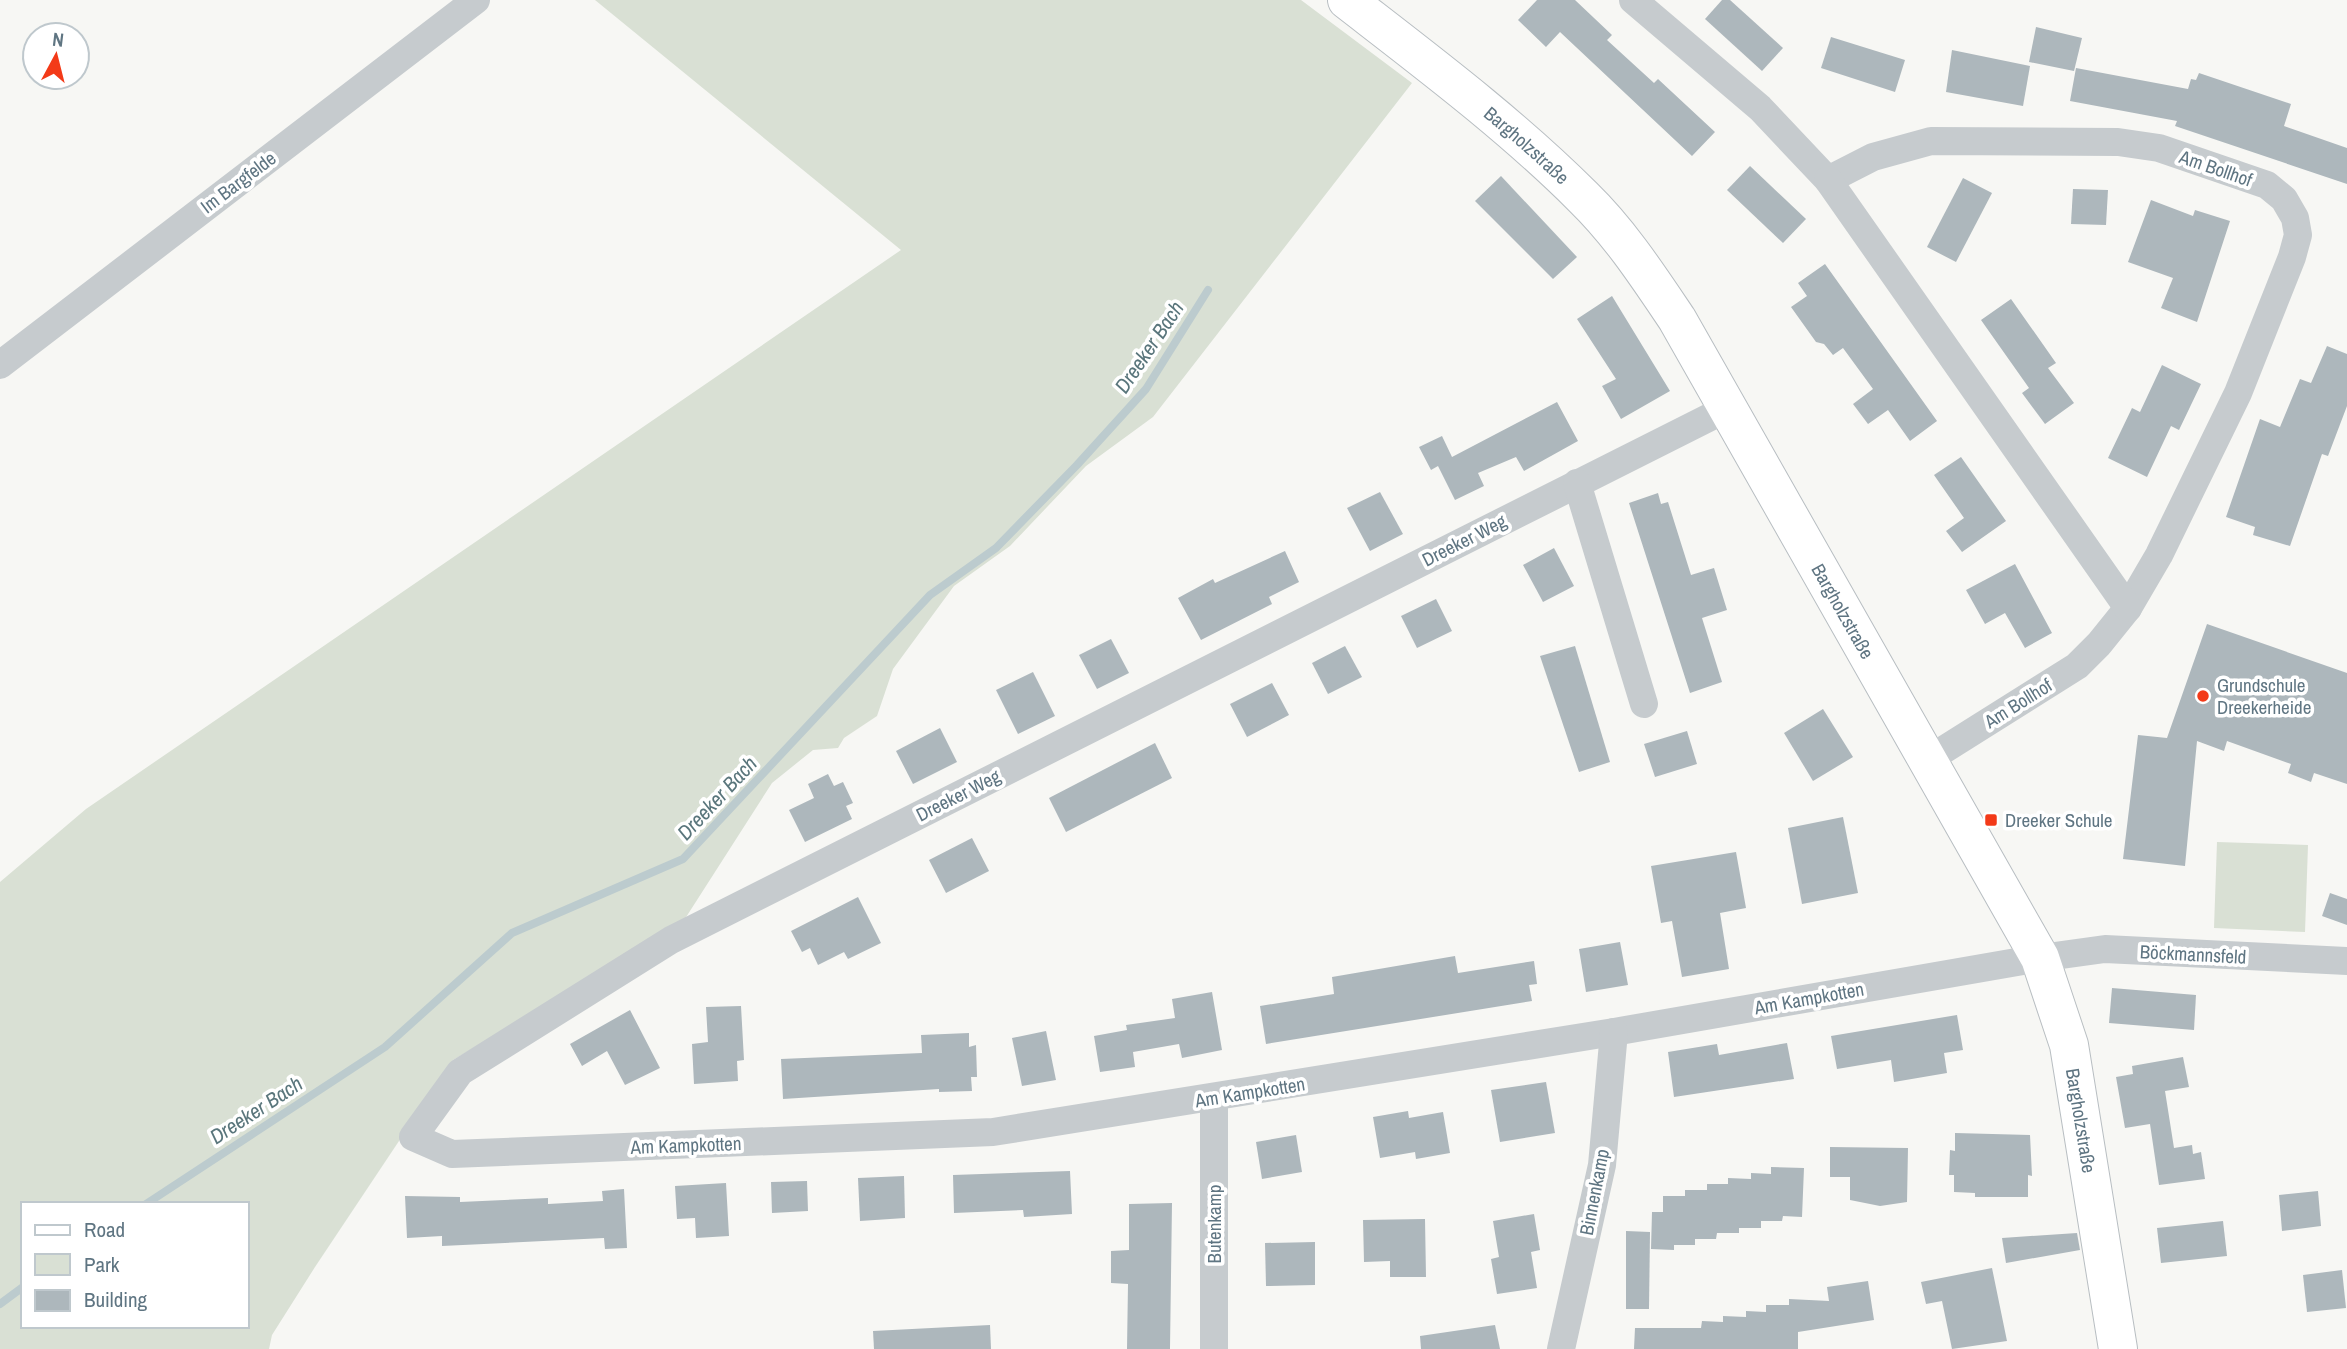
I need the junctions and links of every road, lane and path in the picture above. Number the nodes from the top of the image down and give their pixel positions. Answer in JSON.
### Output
{"nodes":[{"id":1,"x":476,"y":0,"type":"edge"},
{"id":2,"x":1347,"y":0,"type":"edge"},
{"id":3,"x":1633,"y":0,"type":"edge"},
{"id":4,"x":1828,"y":180,"type":"junction"},
{"id":5,"x":0,"y":365,"type":"edge"},
{"id":6,"x":1728,"y":408,"type":"junction"},
{"id":7,"x":1577,"y":483,"type":"junction"},
{"id":8,"x":2128,"y":608,"type":"junction"},
{"id":9,"x":1644,"y":704,"type":"dead end"},
{"id":10,"x":1929,"y":759,"type":"junction"},
{"id":11,"x":2040,"y":958,"type":"junction"},
{"id":12,"x":2347,"y":961,"type":"edge"},
{"id":13,"x":1614,"y":1032,"type":"junction"},
{"id":14,"x":1214,"y":1098,"type":"junction"},
{"id":15,"x":452,"y":1154,"type":"joint"},
{"id":16,"x":1214,"y":1349,"type":"edge"},
{"id":17,"x":1561,"y":1349,"type":"edge"},
{"id":18,"x":2118,"y":1349,"type":"edge"}],
"edges":[{"from":1,"to":5,"type":"street","name":"Im Bargfelde"},
{"from":2,"to":6,"type":"main road","name":"Bargholzstraße"},
{"from":3,"to":4,"type":"street"},
{"from":4,"to":8,"type":"street"},
{"from":4,"to":8,"type":"street","name":"Am Bollhof"},
{"from":6,"to":7,"type":"street","name":"Dreeker Weg"},
{"from":6,"to":10,"type":"main road","name":"Bargholzstraße"},
{"from":7,"to":9,"type":"street"},
{"from":7,"to":15,"type":"street","name":"Dreeker Weg"},
{"from":8,"to":10,"type":"street","name":"Am Bollhof"},
{"from":10,"to":11,"type":"main road","name":"Bargholzstraße"},
{"from":11,"to":12,"type":"street","name":"Böckmannsfeld"},
{"from":11,"to":13,"type":"street","name":"Am Kampkotten"},
{"from":11,"to":18,"type":"main road","name":"Bargholzstraße"},
{"from":13,"to":14,"type":"street","name":"Am Kampkotten"},
{"from":13,"to":17,"type":"street","name":"Binnenkamp"},
{"from":14,"to":15,"type":"street","name":"Am Kampkotten"},
{"from":14,"to":16,"type":"street","name":"Butenkamp"}]}
